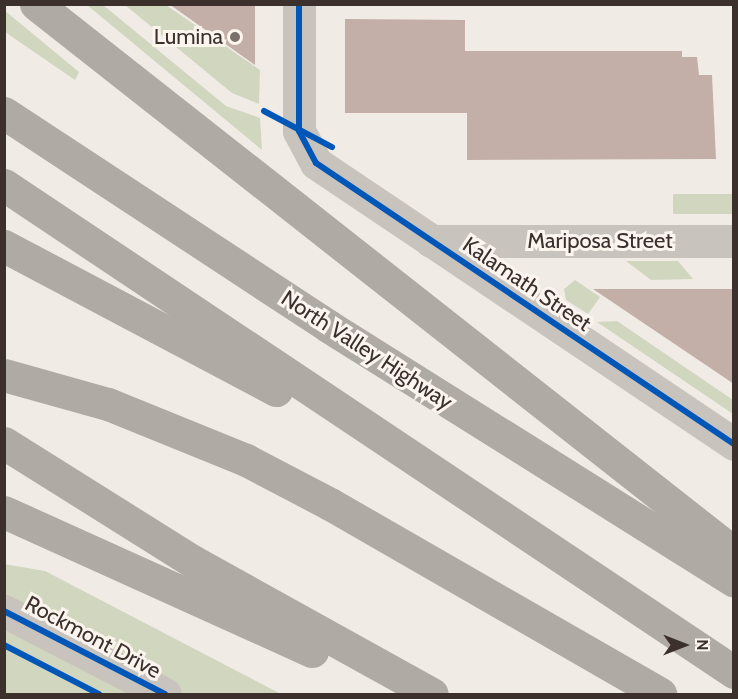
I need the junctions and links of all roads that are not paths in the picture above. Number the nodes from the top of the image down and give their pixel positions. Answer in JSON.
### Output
{"nodes":[{"id":1,"x":36,"y":4,"type":"edge"},
{"id":2,"x":299,"y":4,"type":"edge"},
{"id":3,"x":4,"y":113,"type":"edge"},
{"id":4,"x":4,"y":185,"type":"edge"},
{"id":5,"x":431,"y":241,"type":"junction"},
{"id":6,"x":734,"y":241,"type":"edge"},
{"id":7,"x":4,"y":246,"type":"edge"},
{"id":8,"x":4,"y":375,"type":"edge"},
{"id":9,"x":4,"y":443,"type":"edge"},
{"id":10,"x":734,"y":444,"type":"edge"},
{"id":11,"x":441,"y":477,"type":"junction"},
{"id":12,"x":4,"y":512,"type":"edge"},
{"id":13,"x":734,"y":553,"type":"edge"},
{"id":14,"x":734,"y":581,"type":"edge"},
{"id":15,"x":4,"y":611,"type":"edge"},
{"id":16,"x":734,"y":672,"type":"edge"},
{"id":17,"x":165,"y":694,"type":"edge"},
{"id":18,"x":409,"y":694,"type":"edge"},
{"id":19,"x":432,"y":694,"type":"edge"},
{"id":20,"x":660,"y":694,"type":"edge"}],
"edges":[{"from":1,"to":13,"type":"highway"},
{"from":2,"to":5,"type":"street","name":"Kalamath Street"},
{"from":3,"to":14,"type":"highway","name":"North Valley Highway"},
{"from":4,"to":11,"type":"highway"},
{"from":5,"to":6,"type":"street","name":"Mariposa Street"},
{"from":5,"to":10,"type":"street","name":"Kalamath Street"},
{"from":7,"to":11,"type":"highway"},
{"from":8,"to":20,"type":"highway"},
{"from":9,"to":19,"type":"highway"},
{"from":11,"to":16,"type":"highway"},
{"from":12,"to":18,"type":"highway"},
{"from":15,"to":17,"type":"street","name":"Rockmont Drive"}]}
